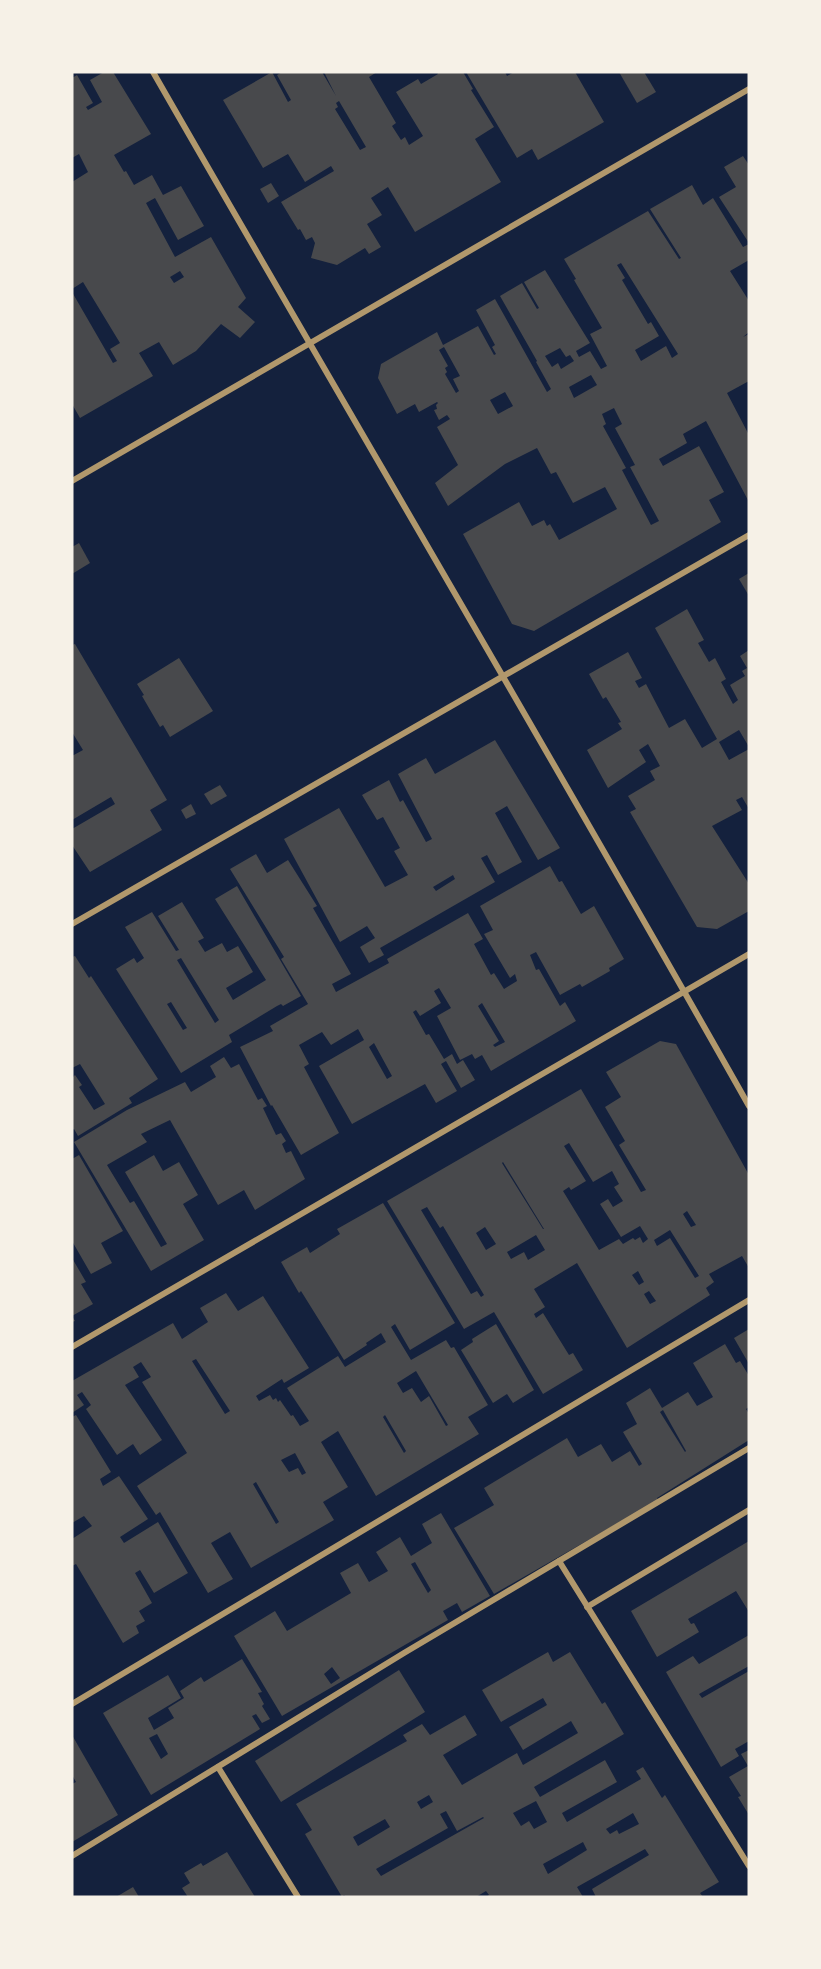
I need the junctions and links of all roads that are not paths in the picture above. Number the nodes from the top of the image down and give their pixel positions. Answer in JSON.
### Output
{"nodes":[{"id":1,"x":153,"y":72,"type":"edge"},
{"id":2,"x":749,"y":89,"type":"edge"},
{"id":3,"x":308,"y":343,"type":"junction"},
{"id":4,"x":72,"y":481,"type":"edge"},
{"id":5,"x":749,"y":535,"type":"edge"},
{"id":6,"x":503,"y":677,"type":"junction"},
{"id":7,"x":72,"y":924,"type":"edge"},
{"id":8,"x":749,"y":954,"type":"edge"},
{"id":9,"x":684,"y":991,"type":"junction"},
{"id":10,"x":749,"y":1106,"type":"edge"},
{"id":11,"x":749,"y":1300,"type":"edge"},
{"id":12,"x":72,"y":1347,"type":"edge"},
{"id":13,"x":749,"y":1448,"type":"edge"},
{"id":14,"x":749,"y":1510,"type":"edge"},
{"id":15,"x":559,"y":1561,"type":"junction"},
{"id":16,"x":587,"y":1607,"type":"junction"},
{"id":17,"x":72,"y":1704,"type":"edge"},
{"id":18,"x":218,"y":1767,"type":"junction"},
{"id":19,"x":72,"y":1856,"type":"edge"},
{"id":20,"x":749,"y":1866,"type":"edge"},
{"id":21,"x":298,"y":1897,"type":"edge"}],
"edges":[{"from":1,"to":3,"type":"street"},
{"from":2,"to":3,"type":"street"},
{"from":3,"to":4,"type":"street"},
{"from":3,"to":6,"type":"street"},
{"from":5,"to":6,"type":"street"},
{"from":6,"to":7,"type":"street"},
{"from":6,"to":9,"type":"street"},
{"from":8,"to":9,"type":"street"},
{"from":9,"to":10,"type":"street"},
{"from":9,"to":12,"type":"street"},
{"from":11,"to":17,"type":"street"},
{"from":13,"to":15,"type":"street"},
{"from":14,"to":16,"type":"street"},
{"from":15,"to":16,"type":"street"},
{"from":15,"to":18,"type":"street"},
{"from":16,"to":20,"type":"street"},
{"from":18,"to":19,"type":"street"},
{"from":18,"to":21,"type":"street"}]}
